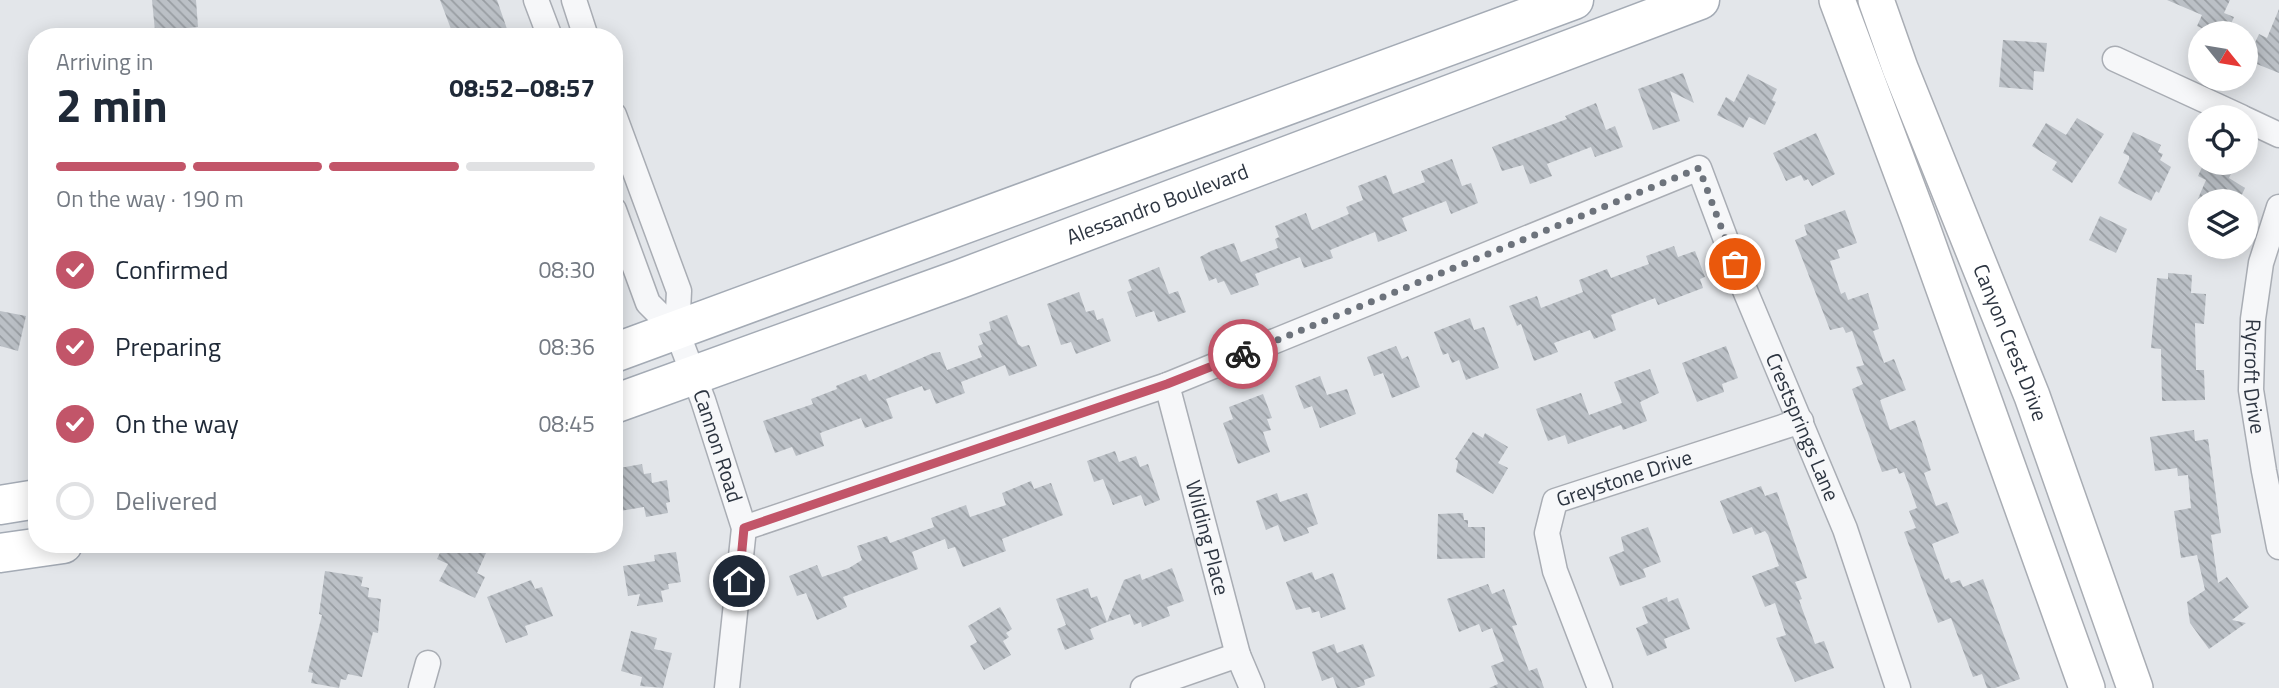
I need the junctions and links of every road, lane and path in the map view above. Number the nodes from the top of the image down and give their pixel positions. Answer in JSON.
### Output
{"nodes":[{"id":1,"x":536,"y":0,"type":"edge"},
{"id":2,"x":574,"y":0,"type":"edge"},
{"id":3,"x":1574,"y":0,"type":"edge"},
{"id":4,"x":1700,"y":0,"type":"edge"},
{"id":5,"x":1837,"y":0,"type":"edge"},
{"id":6,"x":1876,"y":0,"type":"edge"},
{"id":7,"x":547,"y":28,"type":"edge"},
{"id":8,"x":583,"y":28,"type":"edge"},
{"id":9,"x":2115,"y":59,"type":"dead end"},
{"id":10,"x":2215,"y":105,"type":"edge"},
{"id":11,"x":2258,"y":125,"type":"edge"},
{"id":12,"x":2279,"y":135,"type":"edge"},
{"id":13,"x":623,"y":139,"type":"edge"},
{"id":14,"x":2279,"y":207,"type":"edge"},
{"id":15,"x":623,"y":233,"type":"edge"},
{"id":16,"x":677,"y":332,"type":"junction"},
{"id":17,"x":623,"y":350,"type":"edge"},
{"id":18,"x":694,"y":376,"type":"junction"},
{"id":19,"x":1167,"y":384,"type":"junction"},
{"id":20,"x":623,"y":401,"type":"edge"},
{"id":21,"x":1801,"y":421,"type":"junction"},
{"id":22,"x":28,"y":500,"type":"edge"},
{"id":23,"x":0,"y":505,"type":"edge"},
{"id":24,"x":744,"y":528,"type":"junction"},
{"id":25,"x":2279,"y":547,"type":"edge"},
{"id":26,"x":28,"y":550,"type":"edge"},
{"id":27,"x":0,"y":554,"type":"edge"},
{"id":28,"x":1238,"y":655,"type":"junction"},
{"id":29,"x":428,"y":663,"type":"dead end"},
{"id":30,"x":421,"y":688,"type":"edge"},
{"id":31,"x":727,"y":688,"type":"edge"},
{"id":32,"x":1143,"y":688,"type":"edge"},
{"id":33,"x":1252,"y":688,"type":"edge"},
{"id":34,"x":1600,"y":688,"type":"edge"},
{"id":35,"x":1898,"y":688,"type":"edge"},
{"id":36,"x":2087,"y":688,"type":"edge"},
{"id":37,"x":2135,"y":688,"type":"edge"}],
"edges":[{"from":1,"to":7,"type":"street"},
{"from":2,"to":8,"type":"street"},
{"from":3,"to":16,"type":"main road"},
{"from":4,"to":18,"type":"main road","name":"Alessandro Boulevard"},
{"from":5,"to":36,"type":"main road","name":"Canyon Crest Drive"},
{"from":6,"to":37,"type":"main road","name":"Canyon Crest Drive"},
{"from":9,"to":10,"type":"street"},
{"from":11,"to":12,"type":"street"},
{"from":13,"to":16,"type":"street","name":"Cannon Road"},
{"from":14,"to":25,"type":"street","name":"Rycroft Drive"},
{"from":15,"to":16,"type":"street","name":"Cannon Road"},
{"from":16,"to":17,"type":"main road"},
{"from":16,"to":18,"type":"street","name":"Cannon Road"},
{"from":18,"to":20,"type":"main road","name":"Alessandro Boulevard"},
{"from":18,"to":24,"type":"street","name":"Cannon Road"},
{"from":19,"to":21,"type":"street","name":"Crestsprings Lane"},
{"from":19,"to":24,"type":"street"},
{"from":19,"to":28,"type":"street","name":"Wilding Place"},
{"from":21,"to":34,"type":"street","name":"Greystone Drive"},
{"from":21,"to":35,"type":"street","name":"Crestsprings Lane"},
{"from":22,"to":23,"type":"main road"},
{"from":24,"to":31,"type":"street","name":"Cannon Road"},
{"from":26,"to":27,"type":"main road"},
{"from":28,"to":32,"type":"street"},
{"from":28,"to":33,"type":"street","name":"Wilding Place"},
{"from":29,"to":30,"type":"street"}]}
